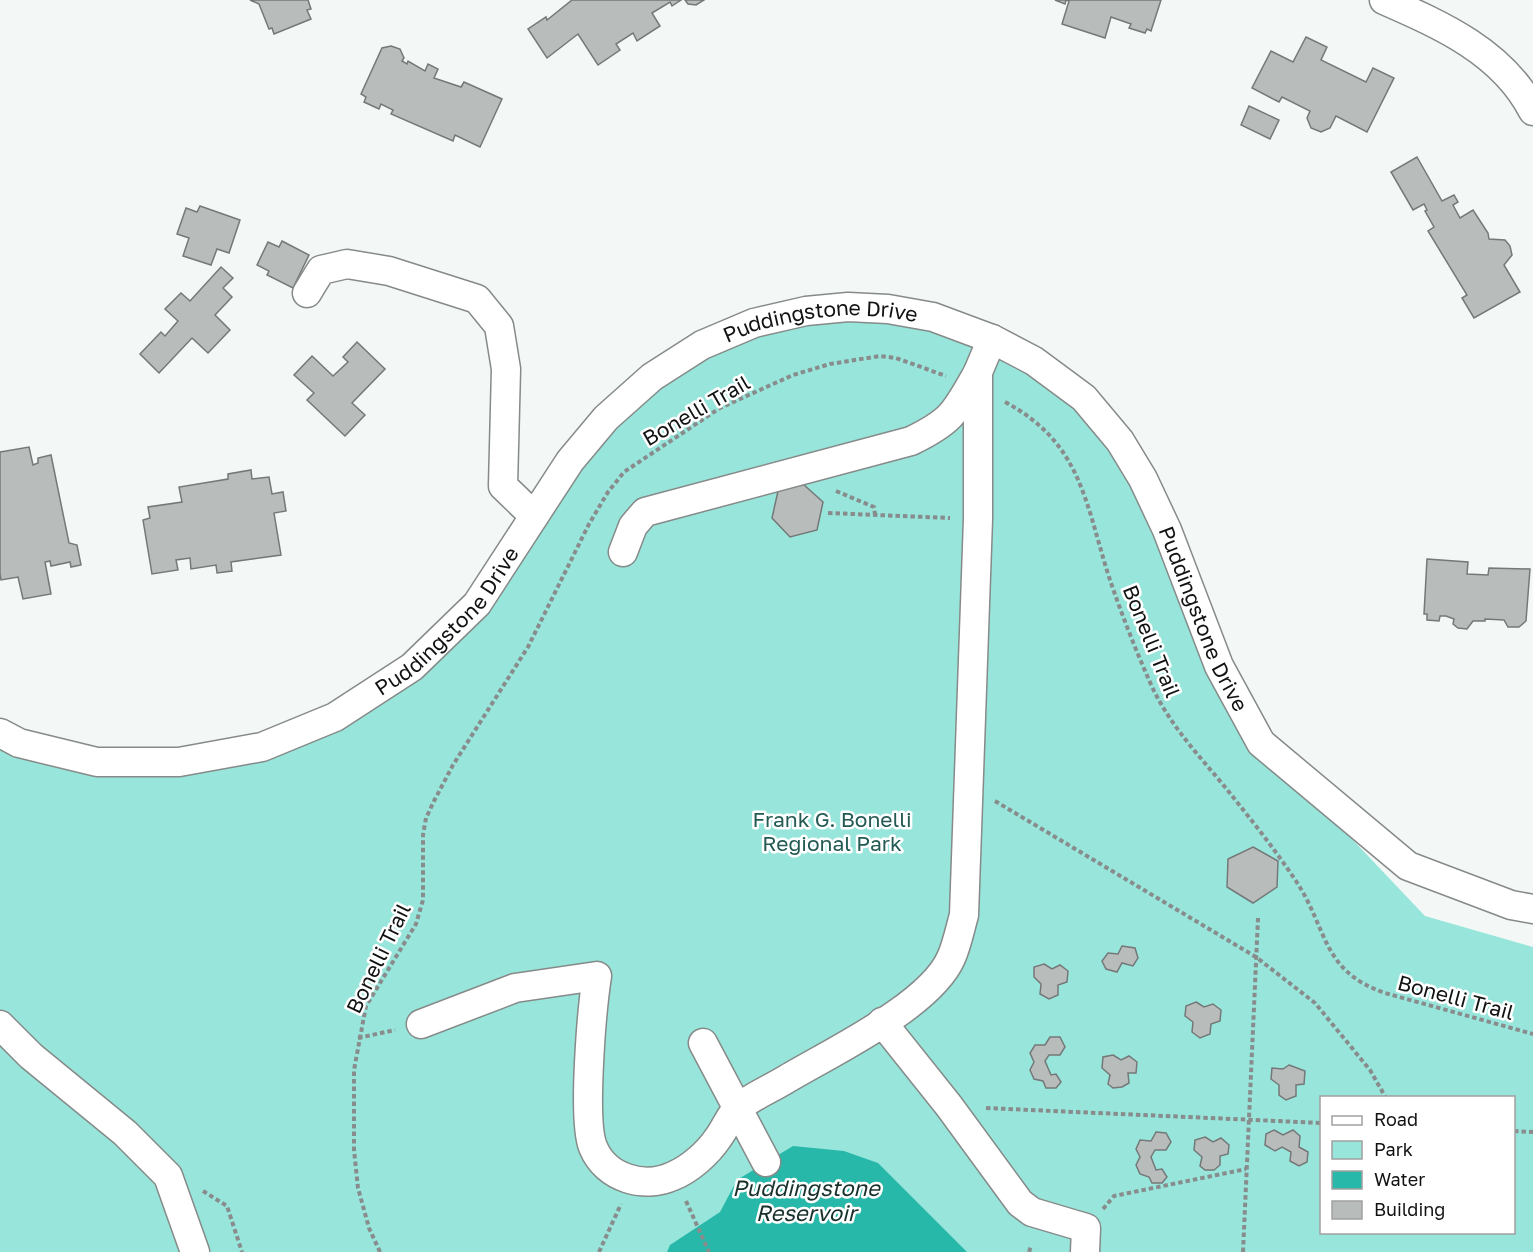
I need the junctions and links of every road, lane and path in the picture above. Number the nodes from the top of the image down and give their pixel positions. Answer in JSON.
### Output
{"nodes":[{"id":1,"x":1384,"y":0,"type":"edge"},
{"id":2,"x":1533,"y":111,"type":"edge"},
{"id":3,"x":307,"y":293,"type":"dead end"},
{"id":4,"x":992,"y":339,"type":"junction"},
{"id":5,"x":975,"y":383,"type":"junction"},
{"id":6,"x":534,"y":516,"type":"junction"},
{"id":7,"x":623,"y":552,"type":"dead end"},
{"id":8,"x":0,"y":733,"type":"edge"},
{"id":9,"x":995,"y":801,"type":"dead end"},
{"id":10,"x":1533,"y":909,"type":"edge"},
{"id":11,"x":1258,"y":918,"type":"dead end"},
{"id":12,"x":1256,"y":957,"type":"junction"},
{"id":13,"x":882,"y":1022,"type":"junction"},
{"id":14,"x":421,"y":1024,"type":"joint"},
{"id":15,"x":0,"y":1026,"type":"edge"},
{"id":16,"x":1533,"y":1034,"type":"edge"},
{"id":17,"x":358,"y":1038,"type":"junction"},
{"id":18,"x":703,"y":1043,"type":"dead end"},
{"id":19,"x":1385,"y":1096,"type":"edge"},
{"id":20,"x":949,"y":1106,"type":"junction"},
{"id":21,"x":737,"y":1108,"type":"junction"},
{"id":22,"x":1248,"y":1119,"type":"junction"},
{"id":23,"x":1320,"y":1123,"type":"edge"},
{"id":24,"x":1515,"y":1131,"type":"edge"},
{"id":25,"x":1533,"y":1132,"type":"edge"},
{"id":26,"x":766,"y":1161,"type":"dead end"},
{"id":27,"x":1246,"y":1169,"type":"junction"},
{"id":28,"x":168,"y":1176,"type":"junction"},
{"id":29,"x":674,"y":1176,"type":"junction"},
{"id":30,"x":630,"y":1180,"type":"junction"},
{"id":31,"x":1086,"y":1240,"type":"edge"},
{"id":32,"x":1031,"y":1246,"type":"dead end"},
{"id":33,"x":195,"y":1252,"type":"edge"},
{"id":34,"x":242,"y":1252,"type":"edge"},
{"id":35,"x":380,"y":1252,"type":"edge"},
{"id":36,"x":599,"y":1252,"type":"edge"},
{"id":37,"x":709,"y":1252,"type":"edge"},
{"id":38,"x":1029,"y":1252,"type":"edge"},
{"id":39,"x":1243,"y":1252,"type":"edge"}],
"edges":[{"from":1,"to":2,"type":"street"},
{"from":3,"to":6,"type":"street"},
{"from":4,"to":5,"type":"street"},
{"from":4,"to":6,"type":"street","name":"Puddingstone Drive"},
{"from":4,"to":10,"type":"street","name":"Puddingstone Drive"},
{"from":5,"to":7,"type":"street"},
{"from":5,"to":13,"type":"street"},
{"from":5,"to":16,"type":"path","name":"Bonelli Trail"},
{"from":5,"to":17,"type":"path","name":"Bonelli Trail"},
{"from":6,"to":8,"type":"street","name":"Puddingstone Drive"},
{"from":9,"to":12,"type":"path"},
{"from":11,"to":12,"type":"path"},
{"from":12,"to":19,"type":"path"},
{"from":12,"to":22,"type":"path"},
{"from":13,"to":20,"type":"street"},
{"from":13,"to":21,"type":"street"},
{"from":14,"to":17,"type":"path"},
{"from":14,"to":30,"type":"street"},
{"from":15,"to":28,"type":"street"},
{"from":17,"to":35,"type":"path","name":"Bonelli Trail"},
{"from":18,"to":21,"type":"street"},
{"from":20,"to":22,"type":"path"},
{"from":20,"to":31,"type":"street"},
{"from":21,"to":26,"type":"street"},
{"from":21,"to":29,"type":"street"},
{"from":22,"to":23,"type":"path"},
{"from":22,"to":27,"type":"path"},
{"from":24,"to":25,"type":"path"},
{"from":27,"to":31,"type":"path"},
{"from":27,"to":39,"type":"path"},
{"from":28,"to":33,"type":"street"},
{"from":28,"to":34,"type":"path"},
{"from":29,"to":30,"type":"street"},
{"from":29,"to":37,"type":"path"},
{"from":30,"to":36,"type":"path"},
{"from":32,"to":38,"type":"path"}]}
